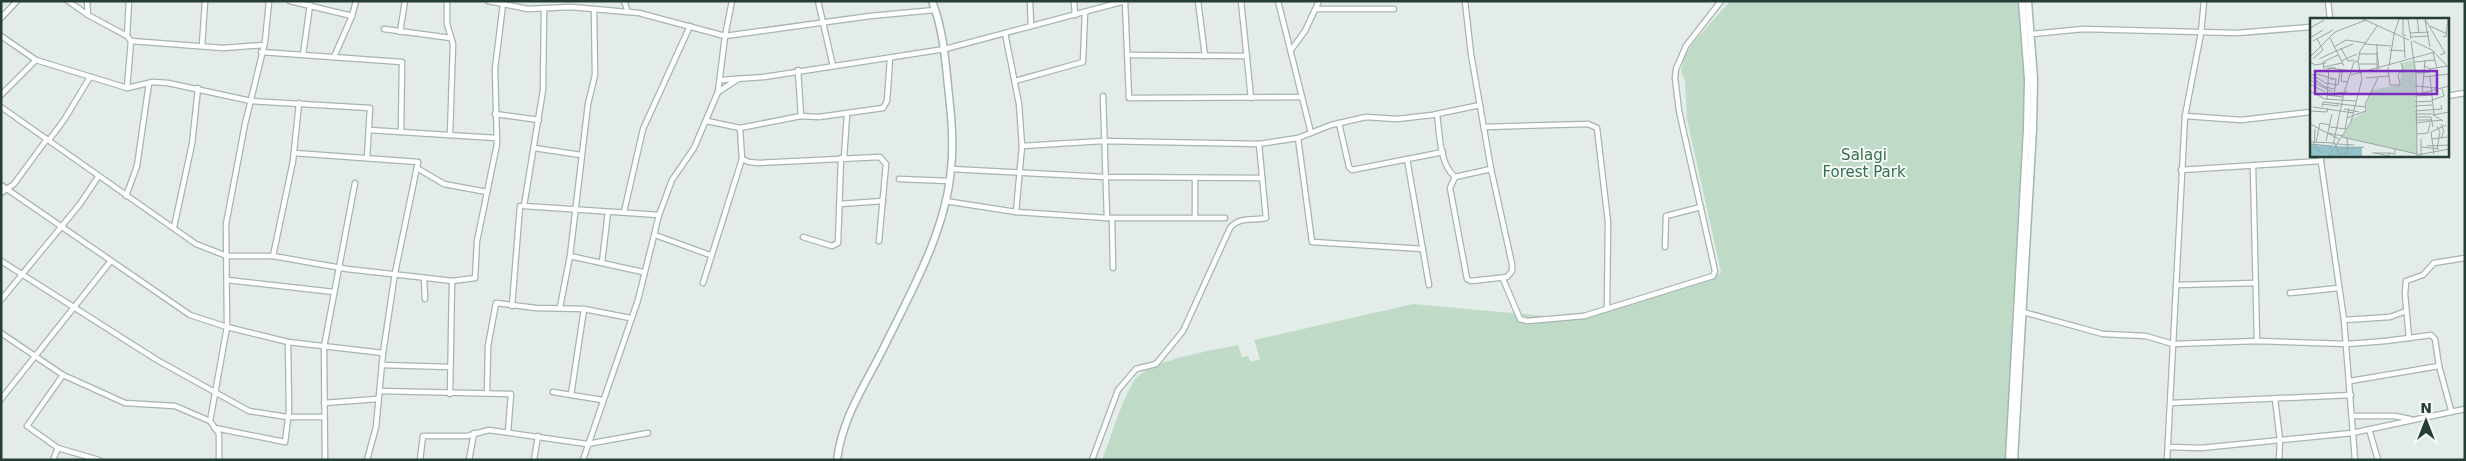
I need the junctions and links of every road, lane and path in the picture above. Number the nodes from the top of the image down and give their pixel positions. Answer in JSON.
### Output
{"nodes":[{"id":1,"x":17,"y":1,"type":"edge"},
{"id":2,"x":68,"y":1,"type":"edge"},
{"id":3,"x":87,"y":1,"type":"edge"},
{"id":4,"x":129,"y":1,"type":"edge"},
{"id":5,"x":205,"y":1,"type":"edge"},
{"id":6,"x":269,"y":1,"type":"edge"},
{"id":7,"x":290,"y":1,"type":"edge"},
{"id":8,"x":356,"y":1,"type":"edge"},
{"id":9,"x":405,"y":1,"type":"edge"},
{"id":10,"x":447,"y":1,"type":"edge"},
{"id":11,"x":488,"y":1,"type":"edge"},
{"id":12,"x":732,"y":1,"type":"edge"},
{"id":13,"x":818,"y":1,"type":"edge"},
{"id":14,"x":932,"y":1,"type":"edge"},
{"id":15,"x":1030,"y":1,"type":"edge"},
{"id":16,"x":1074,"y":1,"type":"edge"},
{"id":17,"x":1125,"y":1,"type":"edge"},
{"id":18,"x":1198,"y":1,"type":"edge"},
{"id":19,"x":1241,"y":1,"type":"edge"},
{"id":20,"x":1278,"y":1,"type":"edge"},
{"id":21,"x":1319,"y":1,"type":"edge"},
{"id":22,"x":1466,"y":1,"type":"edge"},
{"id":23,"x":1721,"y":1,"type":"edge"},
{"id":24,"x":2022,"y":1,"type":"edge"},
{"id":25,"x":2028,"y":1,"type":"edge"},
{"id":26,"x":2204,"y":1,"type":"edge"},
{"id":27,"x":2328,"y":1,"type":"edge"},
{"id":28,"x":626,"y":2,"type":"edge"},
{"id":29,"x":1116,"y":2,"type":"edge"},
{"id":30,"x":503,"y":4,"type":"junction"},
{"id":31,"x":310,"y":5,"type":"junction"},
{"id":32,"x":594,"y":9,"type":"junction"},
{"id":33,"x":1316,"y":9,"type":"junction"},
{"id":34,"x":544,"y":10,"type":"junction"},
{"id":35,"x":935,"y":10,"type":"junction"},
{"id":36,"x":1394,"y":10,"type":"dead end"},
{"id":37,"x":628,"y":12,"type":"junction"},
{"id":38,"x":1085,"y":12,"type":"junction"},
{"id":39,"x":88,"y":15,"type":"junction"},
{"id":40,"x":1075,"y":15,"type":"junction"},
{"id":41,"x":352,"y":16,"type":"junction"},
{"id":42,"x":1,"y":18,"type":"edge"},
{"id":43,"x":2330,"y":18,"type":"edge"},
{"id":44,"x":823,"y":23,"type":"junction"},
{"id":45,"x":690,"y":26,"type":"junction"},
{"id":46,"x":1031,"y":26,"type":"junction"},
{"id":47,"x":2310,"y":27,"type":"edge"},
{"id":48,"x":384,"y":29,"type":"dead end"},
{"id":49,"x":400,"y":32,"type":"junction"},
{"id":50,"x":1005,"y":33,"type":"junction"},
{"id":51,"x":2202,"y":33,"type":"junction"},
{"id":52,"x":2031,"y":34,"type":"junction"},
{"id":53,"x":1,"y":36,"type":"edge"},
{"id":54,"x":127,"y":36,"type":"junction"},
{"id":55,"x":725,"y":36,"type":"junction"},
{"id":56,"x":451,"y":38,"type":"junction"},
{"id":57,"x":131,"y":41,"type":"junction"},
{"id":58,"x":264,"y":45,"type":"junction"},
{"id":59,"x":202,"y":46,"type":"junction"},
{"id":60,"x":945,"y":49,"type":"junction"},
{"id":61,"x":1291,"y":50,"type":"junction"},
{"id":62,"x":261,"y":52,"type":"junction"},
{"id":63,"x":303,"y":55,"type":"junction"},
{"id":64,"x":1128,"y":55,"type":"junction"},
{"id":65,"x":1205,"y":56,"type":"junction"},
{"id":66,"x":1246,"y":56,"type":"junction"},
{"id":67,"x":334,"y":57,"type":"junction"},
{"id":68,"x":890,"y":59,"type":"junction"},
{"id":69,"x":36,"y":60,"type":"junction"},
{"id":70,"x":833,"y":66,"type":"junction"},
{"id":71,"x":798,"y":70,"type":"junction"},
{"id":72,"x":90,"y":77,"type":"junction"},
{"id":73,"x":739,"y":79,"type":"junction"},
{"id":74,"x":720,"y":80,"type":"junction"},
{"id":75,"x":1014,"y":81,"type":"junction"},
{"id":76,"x":149,"y":83,"type":"junction"},
{"id":77,"x":127,"y":88,"type":"junction"},
{"id":78,"x":198,"y":88,"type":"junction"},
{"id":79,"x":718,"y":92,"type":"junction"},
{"id":80,"x":2465,"y":93,"type":"edge"},
{"id":81,"x":1,"y":95,"type":"edge"},
{"id":82,"x":1103,"y":96,"type":"dead end"},
{"id":83,"x":2448,"y":96,"type":"edge"},
{"id":84,"x":1302,"y":97,"type":"junction"},
{"id":85,"x":1251,"y":98,"type":"junction"},
{"id":86,"x":251,"y":101,"type":"junction"},
{"id":87,"x":299,"y":103,"type":"junction"},
{"id":88,"x":1480,"y":105,"type":"junction"},
{"id":89,"x":1,"y":107,"type":"edge"},
{"id":90,"x":2310,"y":112,"type":"edge"},
{"id":91,"x":495,"y":114,"type":"junction"},
{"id":92,"x":846,"y":114,"type":"junction"},
{"id":93,"x":1437,"y":114,"type":"junction"},
{"id":94,"x":802,"y":116,"type":"junction"},
{"id":95,"x":2185,"y":116,"type":"junction"},
{"id":96,"x":539,"y":120,"type":"junction"},
{"id":97,"x":707,"y":121,"type":"junction"},
{"id":98,"x":1339,"y":123,"type":"junction"},
{"id":99,"x":1484,"y":127,"type":"junction"},
{"id":100,"x":740,"y":128,"type":"junction"},
{"id":101,"x":369,"y":130,"type":"junction"},
{"id":102,"x":401,"y":132,"type":"junction"},
{"id":103,"x":1311,"y":133,"type":"junction"},
{"id":104,"x":450,"y":135,"type":"junction"},
{"id":105,"x":496,"y":138,"type":"junction"},
{"id":106,"x":1298,"y":138,"type":"junction"},
{"id":107,"x":48,"y":139,"type":"junction"},
{"id":108,"x":1103,"y":141,"type":"junction"},
{"id":109,"x":1259,"y":144,"type":"junction"},
{"id":110,"x":1022,"y":146,"type":"junction"},
{"id":111,"x":534,"y":148,"type":"junction"},
{"id":112,"x":1443,"y":152,"type":"junction"},
{"id":113,"x":294,"y":153,"type":"junction"},
{"id":114,"x":581,"y":155,"type":"junction"},
{"id":115,"x":2320,"y":156,"type":"edge"},
{"id":116,"x":367,"y":158,"type":"junction"},
{"id":117,"x":843,"y":158,"type":"junction"},
{"id":118,"x":742,"y":159,"type":"junction"},
{"id":119,"x":1407,"y":160,"type":"junction"},
{"id":120,"x":2321,"y":161,"type":"junction"},
{"id":121,"x":2253,"y":167,"type":"junction"},
{"id":122,"x":417,"y":168,"type":"junction"},
{"id":123,"x":951,"y":169,"type":"junction"},
{"id":124,"x":1491,"y":169,"type":"junction"},
{"id":125,"x":2182,"y":170,"type":"junction"},
{"id":126,"x":1019,"y":173,"type":"junction"},
{"id":127,"x":98,"y":177,"type":"junction"},
{"id":128,"x":1105,"y":177,"type":"junction"},
{"id":129,"x":1195,"y":178,"type":"junction"},
{"id":130,"x":1262,"y":178,"type":"junction"},
{"id":131,"x":1454,"y":178,"type":"junction"},
{"id":132,"x":900,"y":179,"type":"dead end"},
{"id":133,"x":949,"y":181,"type":"junction"},
{"id":134,"x":356,"y":183,"type":"dead end"},
{"id":135,"x":4,"y":187,"type":"edge"},
{"id":136,"x":488,"y":192,"type":"junction"},
{"id":137,"x":1,"y":193,"type":"edge"},
{"id":138,"x":126,"y":196,"type":"junction"},
{"id":139,"x":883,"y":201,"type":"junction"},
{"id":140,"x":945,"y":201,"type":"junction"},
{"id":141,"x":840,"y":204,"type":"junction"},
{"id":142,"x":520,"y":206,"type":"dead end"},
{"id":143,"x":1701,"y":207,"type":"junction"},
{"id":144,"x":575,"y":210,"type":"junction"},
{"id":145,"x":608,"y":212,"type":"junction"},
{"id":146,"x":624,"y":212,"type":"junction"},
{"id":147,"x":1016,"y":212,"type":"junction"},
{"id":148,"x":659,"y":215,"type":"junction"},
{"id":149,"x":1109,"y":218,"type":"junction"},
{"id":150,"x":1195,"y":218,"type":"junction"},
{"id":151,"x":1225,"y":218,"type":"dead end"},
{"id":152,"x":174,"y":227,"type":"junction"},
{"id":153,"x":60,"y":228,"type":"junction"},
{"id":154,"x":655,"y":234,"type":"junction"},
{"id":155,"x":803,"y":237,"type":"dead end"},
{"id":156,"x":879,"y":241,"type":"dead end"},
{"id":157,"x":1665,"y":247,"type":"dead end"},
{"id":158,"x":1423,"y":249,"type":"junction"},
{"id":159,"x":710,"y":255,"type":"junction"},
{"id":160,"x":227,"y":256,"type":"junction"},
{"id":161,"x":273,"y":256,"type":"junction"},
{"id":162,"x":570,"y":256,"type":"junction"},
{"id":163,"x":2465,"y":258,"type":"edge"},
{"id":164,"x":1,"y":261,"type":"edge"},
{"id":165,"x":110,"y":262,"type":"junction"},
{"id":166,"x":602,"y":262,"type":"junction"},
{"id":167,"x":338,"y":267,"type":"junction"},
{"id":168,"x":1114,"y":268,"type":"dead end"},
{"id":169,"x":643,"y":272,"type":"junction"},
{"id":170,"x":395,"y":273,"type":"junction"},
{"id":171,"x":21,"y":274,"type":"junction"},
{"id":172,"x":424,"y":278,"type":"junction"},
{"id":173,"x":1503,"y":279,"type":"junction"},
{"id":174,"x":227,"y":280,"type":"junction"},
{"id":175,"x":452,"y":281,"type":"junction"},
{"id":176,"x":702,"y":283,"type":"dead end"},
{"id":177,"x":1429,"y":284,"type":"dead end"},
{"id":178,"x":2255,"y":284,"type":"junction"},
{"id":179,"x":2176,"y":285,"type":"junction"},
{"id":180,"x":2339,"y":288,"type":"junction"},
{"id":181,"x":334,"y":292,"type":"junction"},
{"id":182,"x":2290,"y":293,"type":"dead end"},
{"id":183,"x":424,"y":299,"type":"dead end"},
{"id":184,"x":1,"y":300,"type":"edge"},
{"id":185,"x":512,"y":306,"type":"junction"},
{"id":186,"x":560,"y":307,"type":"junction"},
{"id":187,"x":75,"y":309,"type":"junction"},
{"id":188,"x":584,"y":309,"type":"junction"},
{"id":189,"x":1608,"y":309,"type":"junction"},
{"id":190,"x":2406,"y":311,"type":"junction"},
{"id":191,"x":2023,"y":312,"type":"junction"},
{"id":192,"x":630,"y":318,"type":"junction"},
{"id":193,"x":2344,"y":320,"type":"junction"},
{"id":194,"x":227,"y":327,"type":"junction"},
{"id":195,"x":1,"y":333,"type":"edge"},
{"id":196,"x":2409,"y":338,"type":"junction"},
{"id":197,"x":2257,"y":341,"type":"junction"},
{"id":198,"x":288,"y":342,"type":"junction"},
{"id":199,"x":2173,"y":344,"type":"junction"},
{"id":200,"x":2347,"y":344,"type":"junction"},
{"id":201,"x":324,"y":347,"type":"junction"},
{"id":202,"x":383,"y":353,"type":"junction"},
{"id":203,"x":36,"y":357,"type":"junction"},
{"id":204,"x":382,"y":365,"type":"junction"},
{"id":205,"x":2439,"y":366,"type":"junction"},
{"id":206,"x":450,"y":367,"type":"junction"},
{"id":207,"x":62,"y":375,"type":"junction"},
{"id":208,"x":2350,"y":381,"type":"junction"},
{"id":209,"x":380,"y":391,"type":"junction"},
{"id":210,"x":215,"y":392,"type":"junction"},
{"id":211,"x":553,"y":392,"type":"dead end"},
{"id":212,"x":450,"y":394,"type":"junction"},
{"id":213,"x":487,"y":394,"type":"junction"},
{"id":214,"x":571,"y":395,"type":"junction"},
{"id":215,"x":2351,"y":395,"type":"junction"},
{"id":216,"x":1,"y":399,"type":"edge"},
{"id":217,"x":378,"y":399,"type":"junction"},
{"id":218,"x":602,"y":400,"type":"junction"},
{"id":219,"x":2275,"y":400,"type":"junction"},
{"id":220,"x":324,"y":403,"type":"junction"},
{"id":221,"x":2171,"y":403,"type":"junction"},
{"id":222,"x":2465,"y":409,"type":"edge"},
{"id":223,"x":2451,"y":410,"type":"junction"},
{"id":224,"x":324,"y":416,"type":"junction"},
{"id":225,"x":2352,"y":416,"type":"junction"},
{"id":226,"x":287,"y":417,"type":"junction"},
{"id":227,"x":2411,"y":419,"type":"junction"},
{"id":228,"x":210,"y":421,"type":"junction"},
{"id":229,"x":215,"y":428,"type":"junction"},
{"id":230,"x":2369,"y":429,"type":"junction"},
{"id":231,"x":508,"y":432,"type":"junction"},
{"id":232,"x":474,"y":433,"type":"junction"},
{"id":233,"x":648,"y":433,"type":"dead end"},
{"id":234,"x":2352,"y":433,"type":"junction"},
{"id":235,"x":538,"y":436,"type":"junction"},
{"id":236,"x":2280,"y":440,"type":"junction"},
{"id":237,"x":587,"y":444,"type":"junction"},
{"id":238,"x":2168,"y":447,"type":"junction"},
{"id":239,"x":58,"y":448,"type":"junction"},
{"id":240,"x":53,"y":460,"type":"edge"},
{"id":241,"x":99,"y":460,"type":"edge"},
{"id":242,"x":219,"y":460,"type":"edge"},
{"id":243,"x":326,"y":460,"type":"edge"},
{"id":244,"x":367,"y":460,"type":"edge"},
{"id":245,"x":420,"y":460,"type":"edge"},
{"id":246,"x":469,"y":460,"type":"edge"},
{"id":247,"x":534,"y":460,"type":"edge"},
{"id":248,"x":583,"y":460,"type":"edge"},
{"id":249,"x":837,"y":460,"type":"edge"},
{"id":250,"x":1092,"y":460,"type":"edge"},
{"id":251,"x":2008,"y":460,"type":"edge"},
{"id":252,"x":2014,"y":460,"type":"edge"},
{"id":253,"x":2167,"y":460,"type":"edge"},
{"id":254,"x":2279,"y":460,"type":"edge"},
{"id":255,"x":2355,"y":460,"type":"edge"},
{"id":256,"x":2378,"y":460,"type":"edge"}],
"edges":[{"from":1,"to":42,"type":"street"},
{"from":2,"to":39,"type":"street"},
{"from":3,"to":39,"type":"street"},
{"from":4,"to":54,"type":"street"},
{"from":5,"to":59,"type":"street"},
{"from":6,"to":58,"type":"street"},
{"from":7,"to":31,"type":"street"},
{"from":8,"to":41,"type":"street"},
{"from":9,"to":49,"type":"street"},
{"from":10,"to":56,"type":"street"},
{"from":11,"to":30,"type":"street"},
{"from":12,"to":55,"type":"street"},
{"from":13,"to":44,"type":"street"},
{"from":14,"to":35,"type":"street"},
{"from":15,"to":46,"type":"street"},
{"from":16,"to":40,"type":"street"},
{"from":17,"to":29,"type":"street"},
{"from":17,"to":64,"type":"street"},
{"from":18,"to":65,"type":"street"},
{"from":19,"to":66,"type":"street"},
{"from":20,"to":61,"type":"street"},
{"from":21,"to":33,"type":"street"},
{"from":22,"to":88,"type":"street"},
{"from":23,"to":143,"type":"street"},
{"from":24,"to":251,"type":"street"},
{"from":25,"to":52,"type":"street"},
{"from":26,"to":51,"type":"street"},
{"from":27,"to":43,"type":"street"},
{"from":28,"to":37,"type":"street"},
{"from":29,"to":38,"type":"street"},
{"from":30,"to":34,"type":"street"},
{"from":30,"to":91,"type":"street"},
{"from":31,"to":41,"type":"street"},
{"from":31,"to":63,"type":"street"},
{"from":32,"to":34,"type":"street"},
{"from":32,"to":37,"type":"street"},
{"from":32,"to":114,"type":"street"},
{"from":33,"to":36,"type":"street"},
{"from":33,"to":61,"type":"street"},
{"from":34,"to":96,"type":"street"},
{"from":35,"to":44,"type":"street"},
{"from":35,"to":60,"type":"street"},
{"from":37,"to":45,"type":"street"},
{"from":38,"to":40,"type":"street"},
{"from":38,"to":75,"type":"street"},
{"from":39,"to":54,"type":"street"},
{"from":40,"to":46,"type":"street"},
{"from":41,"to":67,"type":"street"},
{"from":44,"to":55,"type":"street"},
{"from":44,"to":70,"type":"street"},
{"from":45,"to":55,"type":"street"},
{"from":45,"to":146,"type":"street"},
{"from":46,"to":50,"type":"street"},
{"from":47,"to":51,"type":"street"},
{"from":48,"to":49,"type":"street"},
{"from":49,"to":56,"type":"street"},
{"from":50,"to":60,"type":"street"},
{"from":50,"to":75,"type":"street"},
{"from":51,"to":52,"type":"street"},
{"from":51,"to":95,"type":"street"},
{"from":52,"to":191,"type":"street"},
{"from":53,"to":69,"type":"street"},
{"from":54,"to":57,"type":"street"},
{"from":55,"to":74,"type":"street"},
{"from":56,"to":104,"type":"street"},
{"from":57,"to":59,"type":"street"},
{"from":57,"to":77,"type":"street"},
{"from":58,"to":59,"type":"street"},
{"from":58,"to":62,"type":"street"},
{"from":60,"to":68,"type":"street"},
{"from":60,"to":123,"type":"street"},
{"from":61,"to":84,"type":"street"},
{"from":62,"to":63,"type":"street"},
{"from":62,"to":86,"type":"street"},
{"from":63,"to":67,"type":"street"},
{"from":64,"to":65,"type":"street"},
{"from":64,"to":85,"type":"street"},
{"from":65,"to":66,"type":"street"},
{"from":66,"to":85,"type":"street"},
{"from":67,"to":102,"type":"street"},
{"from":68,"to":70,"type":"street"},
{"from":68,"to":92,"type":"street"},
{"from":69,"to":72,"type":"street"},
{"from":69,"to":81,"type":"street"},
{"from":70,"to":71,"type":"street"},
{"from":71,"to":73,"type":"street"},
{"from":71,"to":94,"type":"street"},
{"from":72,"to":77,"type":"street"},
{"from":72,"to":107,"type":"street"},
{"from":73,"to":74,"type":"street"},
{"from":73,"to":79,"type":"street"},
{"from":74,"to":79,"type":"street"},
{"from":75,"to":110,"type":"street"},
{"from":76,"to":77,"type":"street"},
{"from":76,"to":78,"type":"street"},
{"from":76,"to":138,"type":"street"},
{"from":78,"to":86,"type":"street"},
{"from":78,"to":152,"type":"street"},
{"from":79,"to":97,"type":"street"},
{"from":80,"to":83,"type":"street"},
{"from":82,"to":108,"type":"street"},
{"from":84,"to":85,"type":"street"},
{"from":84,"to":103,"type":"street"},
{"from":86,"to":87,"type":"street"},
{"from":86,"to":160,"type":"street"},
{"from":87,"to":101,"type":"street"},
{"from":87,"to":113,"type":"street"},
{"from":88,"to":93,"type":"street"},
{"from":88,"to":99,"type":"street"},
{"from":89,"to":107,"type":"street"},
{"from":90,"to":95,"type":"street"},
{"from":91,"to":96,"type":"street"},
{"from":91,"to":105,"type":"street"},
{"from":92,"to":94,"type":"street"},
{"from":92,"to":117,"type":"street"},
{"from":93,"to":98,"type":"street"},
{"from":93,"to":112,"type":"street"},
{"from":94,"to":100,"type":"street"},
{"from":95,"to":125,"type":"street"},
{"from":96,"to":111,"type":"street"},
{"from":97,"to":100,"type":"street"},
{"from":97,"to":148,"type":"street"},
{"from":98,"to":103,"type":"street"},
{"from":98,"to":119,"type":"street"},
{"from":99,"to":124,"type":"street"},
{"from":99,"to":189,"type":"street"},
{"from":100,"to":118,"type":"street"},
{"from":101,"to":102,"type":"street"},
{"from":101,"to":116,"type":"street"},
{"from":102,"to":104,"type":"street"},
{"from":103,"to":106,"type":"street"},
{"from":104,"to":105,"type":"street"},
{"from":105,"to":136,"type":"street"},
{"from":106,"to":109,"type":"street"},
{"from":106,"to":158,"type":"street"},
{"from":107,"to":127,"type":"street"},
{"from":107,"to":135,"type":"street"},
{"from":108,"to":109,"type":"street"},
{"from":108,"to":110,"type":"street"},
{"from":108,"to":128,"type":"street"},
{"from":109,"to":130,"type":"street"},
{"from":110,"to":126,"type":"street"},
{"from":111,"to":114,"type":"street"},
{"from":111,"to":144,"type":"street"},
{"from":112,"to":119,"type":"street"},
{"from":112,"to":131,"type":"street"},
{"from":113,"to":116,"type":"street"},
{"from":113,"to":161,"type":"street"},
{"from":114,"to":144,"type":"street"},
{"from":115,"to":120,"type":"street"},
{"from":116,"to":122,"type":"street"},
{"from":117,"to":118,"type":"street"},
{"from":117,"to":139,"type":"street"},
{"from":117,"to":141,"type":"street"},
{"from":118,"to":159,"type":"street"},
{"from":119,"to":158,"type":"street"},
{"from":120,"to":121,"type":"street"},
{"from":120,"to":180,"type":"street"},
{"from":121,"to":125,"type":"street"},
{"from":121,"to":178,"type":"street"},
{"from":122,"to":136,"type":"street"},
{"from":122,"to":170,"type":"street"},
{"from":123,"to":126,"type":"street"},
{"from":123,"to":133,"type":"street"},
{"from":124,"to":131,"type":"street"},
{"from":124,"to":173,"type":"street"},
{"from":125,"to":179,"type":"street"},
{"from":126,"to":128,"type":"street"},
{"from":126,"to":147,"type":"street"},
{"from":127,"to":138,"type":"street"},
{"from":127,"to":153,"type":"street"},
{"from":128,"to":129,"type":"street"},
{"from":128,"to":149,"type":"street"},
{"from":129,"to":130,"type":"street"},
{"from":129,"to":150,"type":"street"},
{"from":130,"to":250,"type":"street"},
{"from":131,"to":173,"type":"street"},
{"from":132,"to":133,"type":"street"},
{"from":133,"to":140,"type":"street"},
{"from":134,"to":167,"type":"street"},
{"from":135,"to":137,"type":"street"},
{"from":135,"to":153,"type":"street"},
{"from":136,"to":175,"type":"street"},
{"from":138,"to":152,"type":"street"},
{"from":139,"to":141,"type":"street"},
{"from":139,"to":156,"type":"street"},
{"from":140,"to":147,"type":"street"},
{"from":140,"to":249,"type":"street"},
{"from":141,"to":155,"type":"street"},
{"from":142,"to":185,"type":"street"},
{"from":143,"to":157,"type":"street"},
{"from":143,"to":189,"type":"street"},
{"from":144,"to":145,"type":"street"},
{"from":144,"to":162,"type":"street"},
{"from":145,"to":146,"type":"street"},
{"from":145,"to":166,"type":"street"},
{"from":146,"to":148,"type":"street"},
{"from":147,"to":149,"type":"street"},
{"from":148,"to":154,"type":"street"},
{"from":149,"to":150,"type":"street"},
{"from":149,"to":168,"type":"street"},
{"from":150,"to":151,"type":"street"},
{"from":152,"to":160,"type":"street"},
{"from":153,"to":165,"type":"street"},
{"from":153,"to":171,"type":"street"},
{"from":154,"to":159,"type":"street"},
{"from":154,"to":169,"type":"street"},
{"from":158,"to":177,"type":"street"},
{"from":159,"to":176,"type":"street"},
{"from":160,"to":161,"type":"street"},
{"from":160,"to":174,"type":"street"},
{"from":161,"to":167,"type":"street"},
{"from":162,"to":166,"type":"street"},
{"from":162,"to":186,"type":"street"},
{"from":163,"to":190,"type":"street"},
{"from":164,"to":171,"type":"street"},
{"from":165,"to":187,"type":"street"},
{"from":165,"to":194,"type":"street"},
{"from":166,"to":169,"type":"street"},
{"from":167,"to":170,"type":"street"},
{"from":167,"to":181,"type":"street"},
{"from":169,"to":192,"type":"street"},
{"from":170,"to":172,"type":"street"},
{"from":170,"to":202,"type":"street"},
{"from":171,"to":184,"type":"street"},
{"from":171,"to":187,"type":"street"},
{"from":172,"to":175,"type":"street"},
{"from":172,"to":183,"type":"street"},
{"from":173,"to":189,"type":"street"},
{"from":174,"to":181,"type":"street"},
{"from":174,"to":194,"type":"street"},
{"from":175,"to":206,"type":"street"},
{"from":178,"to":179,"type":"street"},
{"from":178,"to":197,"type":"street"},
{"from":179,"to":199,"type":"street"},
{"from":180,"to":182,"type":"street"},
{"from":180,"to":193,"type":"street"},
{"from":181,"to":201,"type":"street"},
{"from":185,"to":186,"type":"street"},
{"from":185,"to":213,"type":"street"},
{"from":186,"to":188,"type":"street"},
{"from":187,"to":203,"type":"street"},
{"from":187,"to":210,"type":"street"},
{"from":188,"to":192,"type":"street"},
{"from":188,"to":214,"type":"street"},
{"from":190,"to":193,"type":"street"},
{"from":190,"to":196,"type":"street"},
{"from":191,"to":199,"type":"street"},
{"from":191,"to":252,"type":"street"},
{"from":192,"to":218,"type":"street"},
{"from":193,"to":200,"type":"street"},
{"from":194,"to":198,"type":"street"},
{"from":194,"to":210,"type":"street"},
{"from":195,"to":203,"type":"street"},
{"from":196,"to":200,"type":"street"},
{"from":196,"to":205,"type":"street"},
{"from":197,"to":199,"type":"street"},
{"from":197,"to":200,"type":"street"},
{"from":198,"to":201,"type":"street"},
{"from":198,"to":226,"type":"street"},
{"from":199,"to":221,"type":"street"},
{"from":200,"to":208,"type":"street"},
{"from":201,"to":202,"type":"street"},
{"from":201,"to":220,"type":"street"},
{"from":202,"to":204,"type":"street"},
{"from":203,"to":207,"type":"street"},
{"from":203,"to":216,"type":"street"},
{"from":204,"to":206,"type":"street"},
{"from":204,"to":209,"type":"street"},
{"from":205,"to":208,"type":"street"},
{"from":205,"to":223,"type":"street"},
{"from":206,"to":212,"type":"street"},
{"from":207,"to":228,"type":"street"},
{"from":207,"to":239,"type":"street"},
{"from":208,"to":215,"type":"street"},
{"from":209,"to":212,"type":"street"},
{"from":209,"to":217,"type":"street"},
{"from":210,"to":226,"type":"street"},
{"from":210,"to":228,"type":"street"},
{"from":211,"to":214,"type":"street"},
{"from":212,"to":213,"type":"street"},
{"from":213,"to":231,"type":"street"},
{"from":214,"to":218,"type":"street"},
{"from":215,"to":219,"type":"street"},
{"from":215,"to":225,"type":"street"},
{"from":217,"to":220,"type":"street"},
{"from":217,"to":244,"type":"street"},
{"from":218,"to":237,"type":"street"},
{"from":219,"to":221,"type":"street"},
{"from":219,"to":236,"type":"street"},
{"from":220,"to":224,"type":"street"},
{"from":221,"to":238,"type":"street"},
{"from":222,"to":223,"type":"street"},
{"from":223,"to":227,"type":"street"},
{"from":224,"to":226,"type":"street"},
{"from":224,"to":243,"type":"street"},
{"from":225,"to":227,"type":"street"},
{"from":225,"to":234,"type":"street"},
{"from":226,"to":229,"type":"street"},
{"from":227,"to":230,"type":"street"},
{"from":228,"to":229,"type":"street"},
{"from":229,"to":242,"type":"street"},
{"from":230,"to":234,"type":"street"},
{"from":230,"to":256,"type":"street"},
{"from":231,"to":232,"type":"street"},
{"from":231,"to":235,"type":"street"},
{"from":232,"to":245,"type":"street"},
{"from":232,"to":246,"type":"street"},
{"from":233,"to":237,"type":"street"},
{"from":234,"to":236,"type":"street"},
{"from":234,"to":255,"type":"street"},
{"from":235,"to":237,"type":"street"},
{"from":235,"to":247,"type":"street"},
{"from":236,"to":238,"type":"street"},
{"from":236,"to":254,"type":"street"},
{"from":237,"to":248,"type":"street"},
{"from":238,"to":253,"type":"street"},
{"from":239,"to":240,"type":"street"},
{"from":239,"to":241,"type":"street"}]}
